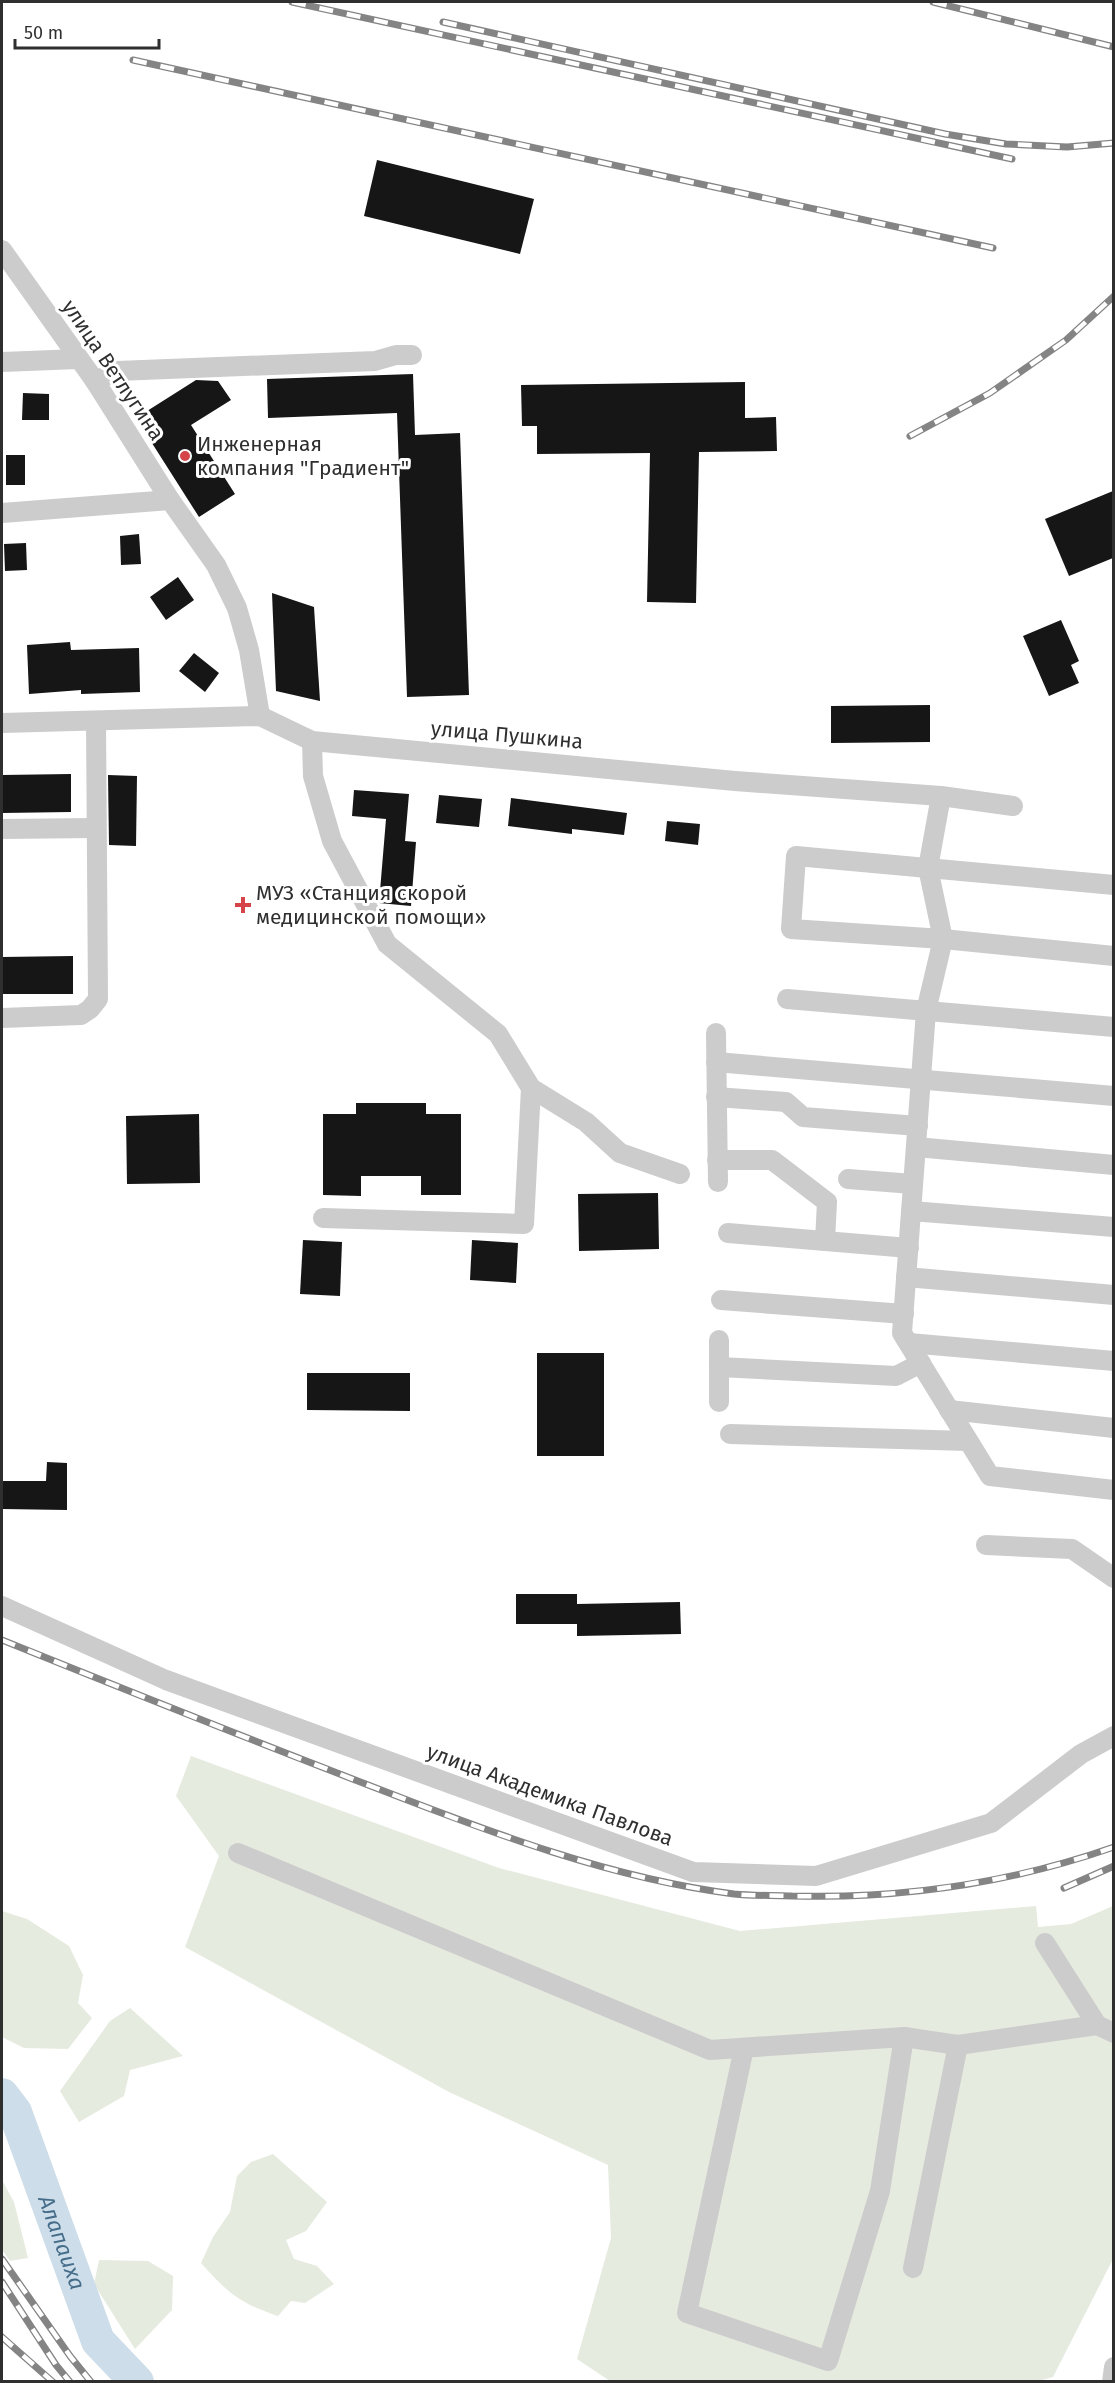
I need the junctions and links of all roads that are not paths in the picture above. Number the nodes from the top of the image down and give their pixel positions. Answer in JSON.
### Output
{"nodes":[{"id":1,"x":2,"y":250,"type":"edge"},
{"id":2,"x":412,"y":355,"type":"dead end"},
{"id":3,"x":78,"y":359,"type":"junction"},
{"id":4,"x":2,"y":362,"type":"edge"},
{"id":5,"x":95,"y":381,"type":"junction"},
{"id":6,"x":170,"y":500,"type":"junction"},
{"id":7,"x":2,"y":513,"type":"edge"},
{"id":8,"x":260,"y":716,"type":"junction"},
{"id":9,"x":96,"y":721,"type":"junction"},
{"id":10,"x":2,"y":723,"type":"edge"},
{"id":11,"x":312,"y":741,"type":"junction"},
{"id":12,"x":941,"y":796,"type":"junction"},
{"id":13,"x":1013,"y":806,"type":"dead end"},
{"id":14,"x":95,"y":828,"type":"junction"},
{"id":15,"x":2,"y":829,"type":"edge"},
{"id":16,"x":928,"y":868,"type":"junction"},
{"id":17,"x":1113,"y":885,"type":"edge"},
{"id":18,"x":943,"y":939,"type":"junction"},
{"id":19,"x":1113,"y":956,"type":"edge"},
{"id":20,"x":787,"y":999,"type":"dead end"},
{"id":21,"x":926,"y":1011,"type":"junction"},
{"id":22,"x":2,"y":1018,"type":"edge"},
{"id":23,"x":1113,"y":1027,"type":"edge"},
{"id":24,"x":716,"y":1033,"type":"dead end"},
{"id":25,"x":716,"y":1062,"type":"junction"},
{"id":26,"x":921,"y":1079,"type":"junction"},
{"id":27,"x":531,"y":1088,"type":"junction"},
{"id":28,"x":1113,"y":1096,"type":"edge"},
{"id":29,"x":716,"y":1097,"type":"junction"},
{"id":30,"x":918,"y":1126,"type":"junction"},
{"id":31,"x":916,"y":1147,"type":"junction"},
{"id":32,"x":717,"y":1160,"type":"junction"},
{"id":33,"x":1113,"y":1165,"type":"edge"},
{"id":34,"x":680,"y":1174,"type":"dead end"},
{"id":35,"x":848,"y":1179,"type":"dead end"},
{"id":36,"x":718,"y":1182,"type":"dead end"},
{"id":37,"x":913,"y":1184,"type":"junction"},
{"id":38,"x":911,"y":1211,"type":"junction"},
{"id":39,"x":323,"y":1218,"type":"dead end"},
{"id":40,"x":1113,"y":1227,"type":"edge"},
{"id":41,"x":728,"y":1233,"type":"dead end"},
{"id":42,"x":825,"y":1241,"type":"junction"},
{"id":43,"x":909,"y":1248,"type":"junction"},
{"id":44,"x":906,"y":1277,"type":"junction"},
{"id":45,"x":1113,"y":1295,"type":"edge"},
{"id":46,"x":721,"y":1300,"type":"dead end"},
{"id":47,"x":904,"y":1314,"type":"junction"},
{"id":48,"x":719,"y":1340,"type":"dead end"},
{"id":49,"x":909,"y":1343,"type":"junction"},
{"id":50,"x":1113,"y":1361,"type":"edge"},
{"id":51,"x":921,"y":1363,"type":"junction"},
{"id":52,"x":719,"y":1367,"type":"junction"},
{"id":53,"x":720,"y":1402,"type":"dead end"},
{"id":54,"x":949,"y":1410,"type":"junction"},
{"id":55,"x":1113,"y":1428,"type":"edge"},
{"id":56,"x":730,"y":1434,"type":"dead end"},
{"id":57,"x":967,"y":1441,"type":"junction"},
{"id":58,"x":1113,"y":1490,"type":"edge"},
{"id":59,"x":986,"y":1545,"type":"dead end"},
{"id":60,"x":1113,"y":1578,"type":"edge"},
{"id":61,"x":2,"y":1606,"type":"edge"},
{"id":62,"x":1113,"y":1736,"type":"edge"},
{"id":63,"x":238,"y":1853,"type":"dead end"},
{"id":64,"x":1045,"y":1943,"type":"dead end"},
{"id":65,"x":1105,"y":2029,"type":"edge"},
{"id":66,"x":904,"y":2037,"type":"junction"},
{"id":67,"x":958,"y":2045,"type":"junction"},
{"id":68,"x":744,"y":2048,"type":"junction"},
{"id":69,"x":913,"y":2268,"type":"dead end"},
{"id":70,"x":1113,"y":2367,"type":"edge"},
{"id":71,"x":1112,"y":2382,"type":"edge"}],
"edges":[{"from":1,"to":3,"type":"street","name":"улица Ветлугина"},
{"from":2,"to":5,"type":"street"},
{"from":3,"to":4,"type":"street"},
{"from":3,"to":5,"type":"street","name":"улица Ветлугина"},
{"from":5,"to":6,"type":"street","name":"улица Ветлугина"},
{"from":6,"to":7,"type":"street"},
{"from":6,"to":8,"type":"street","name":"улица Ветлугина"},
{"from":8,"to":9,"type":"street","name":"улица Пушкина"},
{"from":8,"to":11,"type":"street","name":"улица Пушкина"},
{"from":9,"to":10,"type":"street","name":"улица Пушкина"},
{"from":9,"to":14,"type":"street"},
{"from":11,"to":12,"type":"street","name":"улица Пушкина"},
{"from":11,"to":27,"type":"street"},
{"from":12,"to":13,"type":"street","name":"улица Пушкина"},
{"from":12,"to":16,"type":"street"},
{"from":14,"to":15,"type":"street"},
{"from":14,"to":22,"type":"street"},
{"from":16,"to":17,"type":"street"},
{"from":16,"to":18,"type":"street"},
{"from":16,"to":18,"type":"street"},
{"from":18,"to":19,"type":"street"},
{"from":18,"to":21,"type":"street"},
{"from":20,"to":21,"type":"street"},
{"from":21,"to":23,"type":"street"},
{"from":21,"to":26,"type":"street"},
{"from":24,"to":25,"type":"street"},
{"from":25,"to":26,"type":"street"},
{"from":25,"to":29,"type":"street"},
{"from":26,"to":28,"type":"street"},
{"from":26,"to":30,"type":"street"},
{"from":27,"to":34,"type":"street"},
{"from":27,"to":39,"type":"street"},
{"from":29,"to":30,"type":"street"},
{"from":29,"to":32,"type":"street"},
{"from":30,"to":31,"type":"street"},
{"from":31,"to":33,"type":"street"},
{"from":31,"to":37,"type":"street"},
{"from":32,"to":36,"type":"street"},
{"from":32,"to":42,"type":"street"},
{"from":35,"to":37,"type":"street"},
{"from":37,"to":38,"type":"street"},
{"from":38,"to":40,"type":"street"},
{"from":38,"to":43,"type":"street"},
{"from":41,"to":42,"type":"street"},
{"from":42,"to":43,"type":"street"},
{"from":43,"to":44,"type":"street"},
{"from":44,"to":45,"type":"street"},
{"from":44,"to":47,"type":"street"},
{"from":46,"to":47,"type":"street"},
{"from":47,"to":49,"type":"street"},
{"from":48,"to":52,"type":"street"},
{"from":49,"to":50,"type":"street"},
{"from":49,"to":51,"type":"street"},
{"from":51,"to":52,"type":"street"},
{"from":51,"to":54,"type":"street"},
{"from":52,"to":53,"type":"street"},
{"from":54,"to":55,"type":"street"},
{"from":54,"to":57,"type":"street"},
{"from":56,"to":57,"type":"street"},
{"from":57,"to":58,"type":"street"},
{"from":59,"to":60,"type":"street"},
{"from":61,"to":62,"type":"street","name":"улица Академика Павлова"},
{"from":63,"to":68,"type":"street"},
{"from":64,"to":65,"type":"street"},
{"from":65,"to":67,"type":"street"},
{"from":66,"to":67,"type":"street"},
{"from":66,"to":68,"type":"street"},
{"from":66,"to":68,"type":"street"},
{"from":67,"to":69,"type":"street"},
{"from":70,"to":71,"type":"street"}]}
